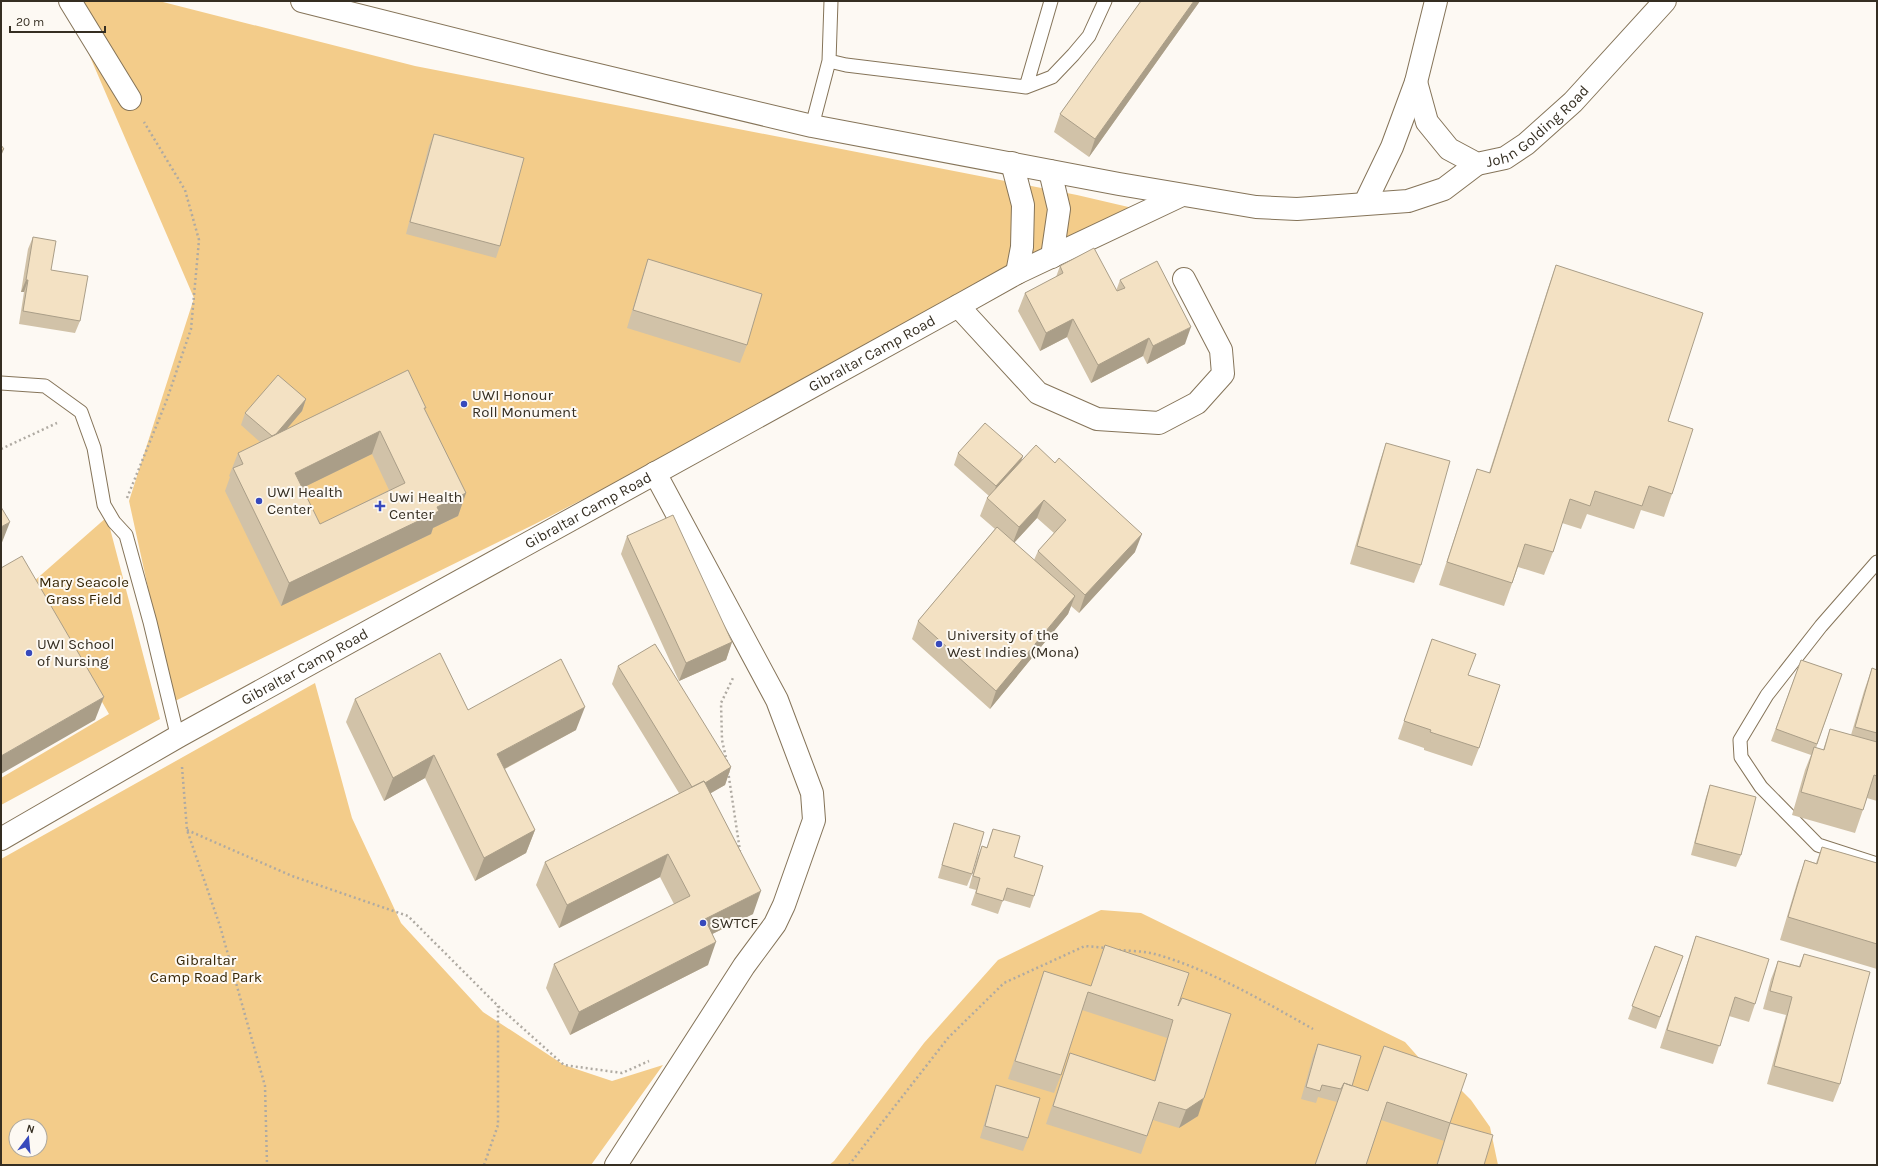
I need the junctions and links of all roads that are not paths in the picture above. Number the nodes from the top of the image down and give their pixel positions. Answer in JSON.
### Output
{"nodes":[{"id":1,"x":70,"y":1,"type":"edge"},
{"id":2,"x":302,"y":1,"type":"edge"},
{"id":3,"x":831,"y":1,"type":"edge"},
{"id":4,"x":1051,"y":1,"type":"edge"},
{"id":5,"x":1105,"y":1,"type":"edge"},
{"id":6,"x":1436,"y":1,"type":"edge"},
{"id":7,"x":1665,"y":1,"type":"edge"},
{"id":8,"x":829,"y":61,"type":"junction"},
{"id":9,"x":1416,"y":82,"type":"junction"},
{"id":10,"x":1026,"y":87,"type":"junction"},
{"id":11,"x":130,"y":99,"type":"road end"},
{"id":12,"x":812,"y":126,"type":"junction"},
{"id":13,"x":1012,"y":163,"type":"junction"},
{"id":14,"x":1477,"y":164,"type":"junction"},
{"id":15,"x":1050,"y":171,"type":"junction"},
{"id":16,"x":1182,"y":195,"type":"junction"},
{"id":17,"x":1365,"y":202,"type":"junction"},
{"id":18,"x":1052,"y":257,"type":"junction"},
{"id":19,"x":1017,"y":273,"type":"junction"},
{"id":20,"x":1184,"y":279,"type":"dead end"},
{"id":21,"x":958,"y":306,"type":"junction"},
{"id":22,"x":1,"y":382,"type":"edge"},
{"id":23,"x":655,"y":473,"type":"junction"},
{"id":24,"x":1877,"y":562,"type":"edge"},
{"id":25,"x":179,"y":736,"type":"junction"},
{"id":26,"x":1,"y":839,"type":"edge"},
{"id":27,"x":1877,"y":864,"type":"edge"},
{"id":28,"x":616,"y":1165,"type":"edge"}],
"edges":[{"from":1,"to":11,"type":"street"},
{"from":2,"to":12,"type":"street"},
{"from":3,"to":8,"type":"lane"},
{"from":4,"to":10,"type":"lane"},
{"from":5,"to":10,"type":"lane"},
{"from":6,"to":9,"type":"street","name":"John Golding Road"},
{"from":7,"to":14,"type":"street","name":"John Golding Road"},
{"from":8,"to":10,"type":"lane"},
{"from":8,"to":12,"type":"lane"},
{"from":9,"to":14,"type":"street","name":"John Golding Road"},
{"from":9,"to":17,"type":"street","name":"John Golding Road"},
{"from":12,"to":13,"type":"street"},
{"from":13,"to":15,"type":"street"},
{"from":13,"to":19,"type":"street"},
{"from":14,"to":17,"type":"street"},
{"from":15,"to":16,"type":"street"},
{"from":15,"to":18,"type":"street"},
{"from":16,"to":17,"type":"street"},
{"from":16,"to":18,"type":"street","name":"Gibraltar Camp Road"},
{"from":18,"to":19,"type":"street","name":"Gibraltar Camp Road"},
{"from":19,"to":21,"type":"street","name":"Gibraltar Camp Road"},
{"from":20,"to":21,"type":"street"},
{"from":21,"to":23,"type":"street","name":"Gibraltar Camp Road"},
{"from":22,"to":25,"type":"lane"},
{"from":23,"to":25,"type":"street","name":"Gibraltar Camp Road"},
{"from":23,"to":28,"type":"street"},
{"from":24,"to":27,"type":"lane"},
{"from":25,"to":26,"type":"street","name":"Gibraltar Camp Road"}]}
